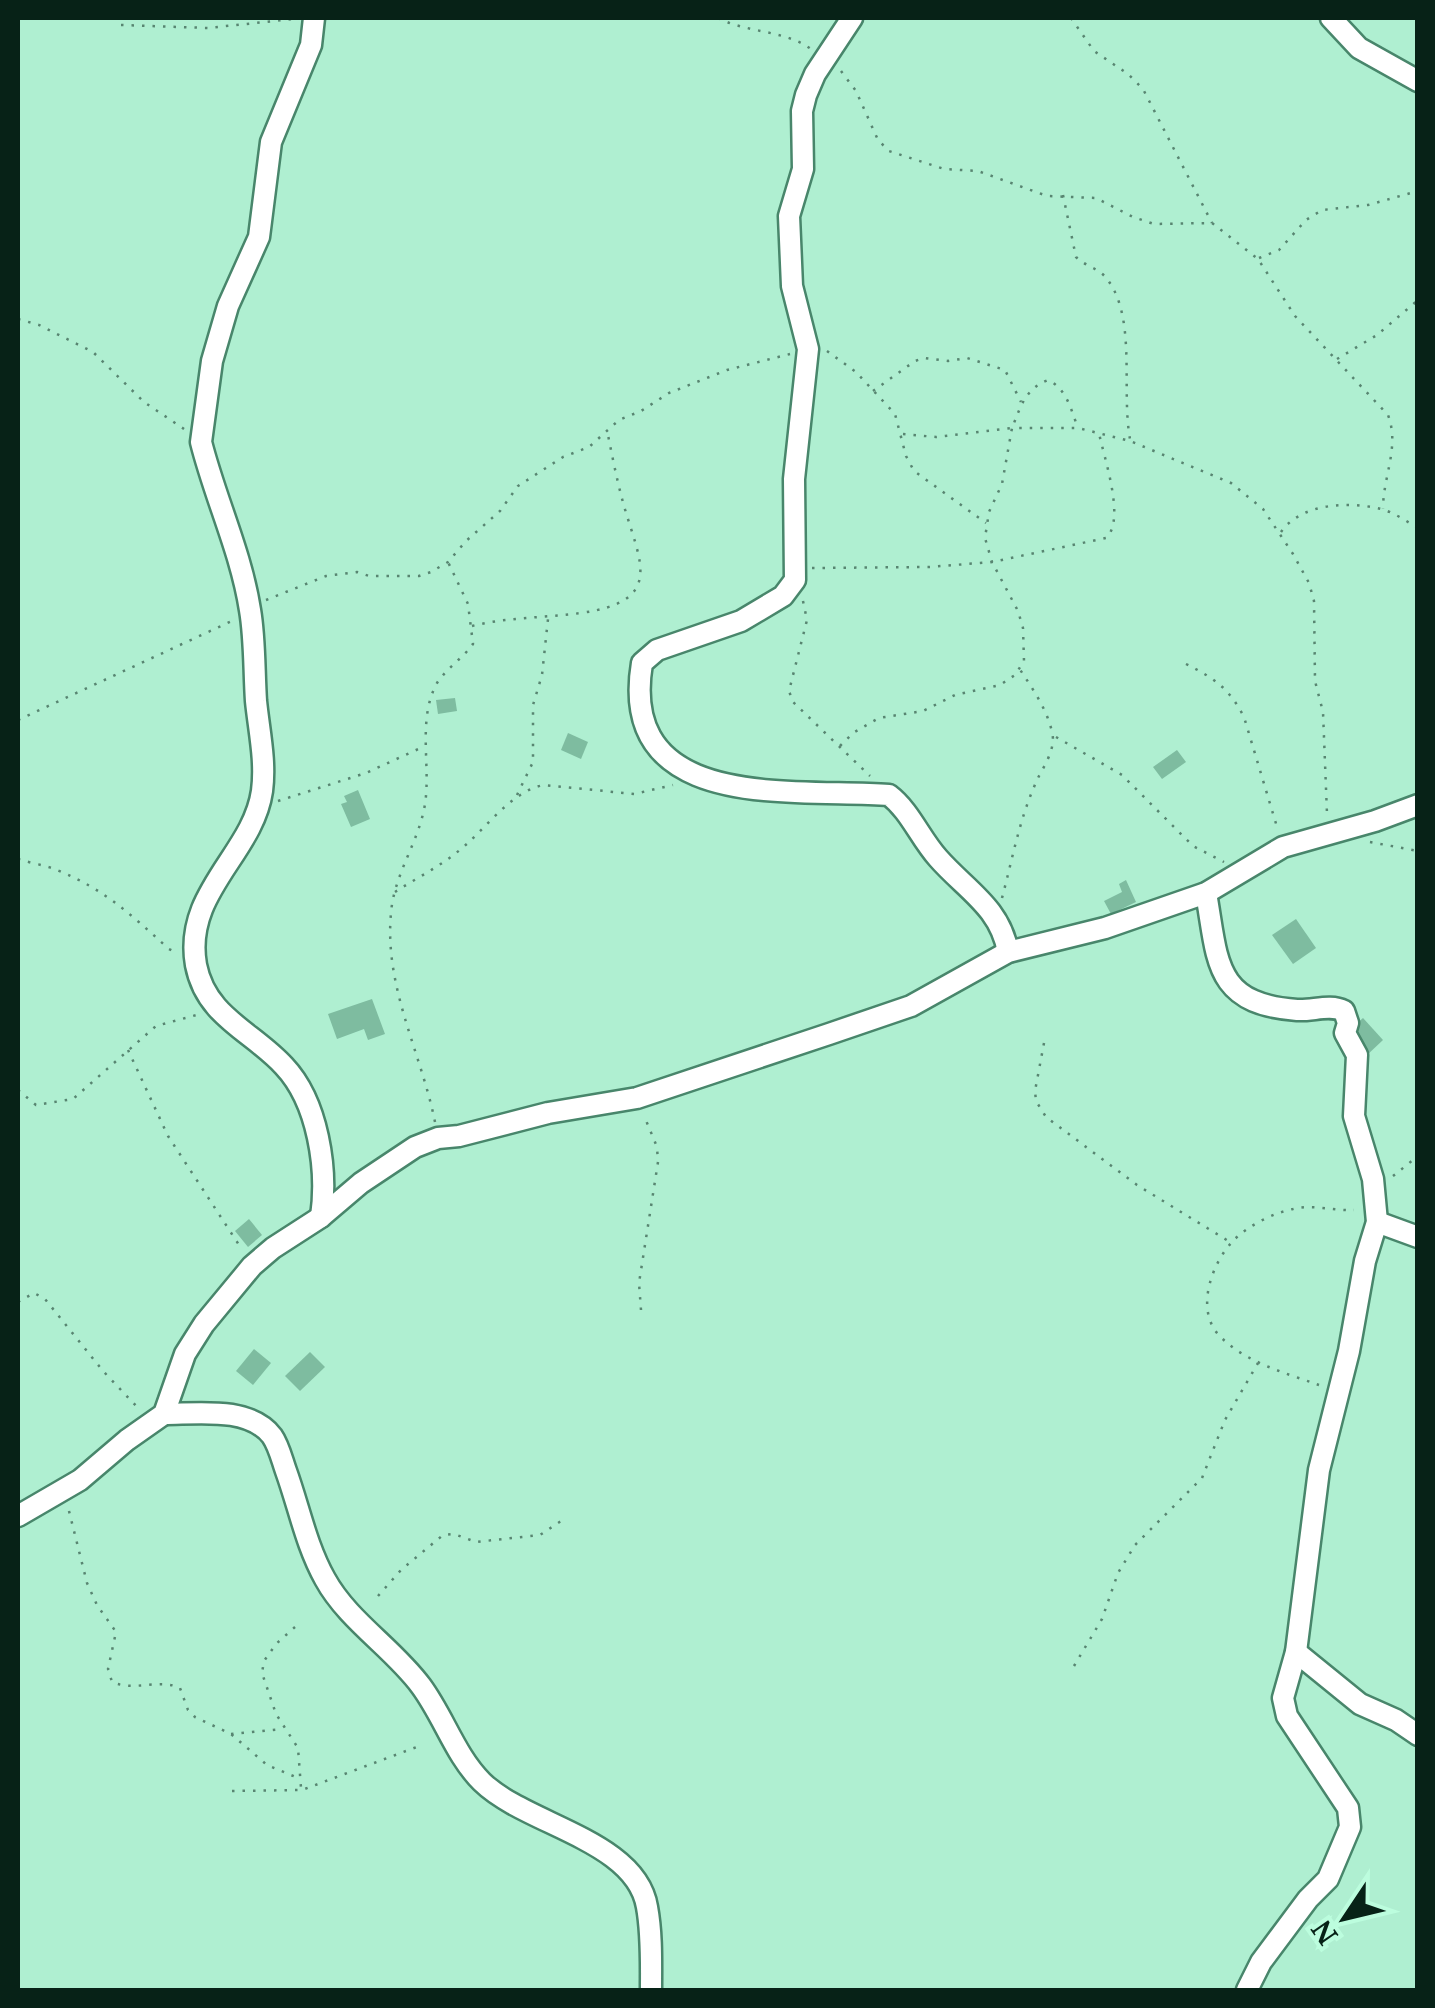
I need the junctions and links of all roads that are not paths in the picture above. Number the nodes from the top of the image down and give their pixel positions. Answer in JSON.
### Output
{"nodes":[{"id":1,"x":314,"y":18,"type":"edge"},
{"id":2,"x":852,"y":18,"type":"edge"},
{"id":3,"x":1331,"y":18,"type":"edge"},
{"id":4,"x":1418,"y":81,"type":"edge"},
{"id":5,"x":1418,"y":805,"type":"edge"},
{"id":6,"x":1206,"y":893,"type":"junction"},
{"id":7,"x":1008,"y":952,"type":"junction"},
{"id":8,"x":1375,"y":1207,"type":"junction"},
{"id":9,"x":321,"y":1217,"type":"junction"},
{"id":10,"x":1418,"y":1236,"type":"edge"},
{"id":11,"x":164,"y":1414,"type":"junction"},
{"id":12,"x":18,"y":1516,"type":"edge"},
{"id":13,"x":1296,"y":1652,"type":"junction"},
{"id":14,"x":1418,"y":1735,"type":"edge"},
{"id":15,"x":651,"y":1990,"type":"edge"},
{"id":16,"x":1248,"y":1990,"type":"edge"}],
"edges":[{"from":1,"to":9,"type":"street"},
{"from":2,"to":7,"type":"street"},
{"from":3,"to":4,"type":"street"},
{"from":5,"to":6,"type":"street"},
{"from":6,"to":7,"type":"street"},
{"from":6,"to":8,"type":"street"},
{"from":7,"to":9,"type":"street"},
{"from":8,"to":10,"type":"street"},
{"from":8,"to":13,"type":"street"},
{"from":9,"to":11,"type":"street"},
{"from":11,"to":12,"type":"street"},
{"from":11,"to":15,"type":"street"},
{"from":13,"to":14,"type":"street"},
{"from":13,"to":16,"type":"street"}]}
